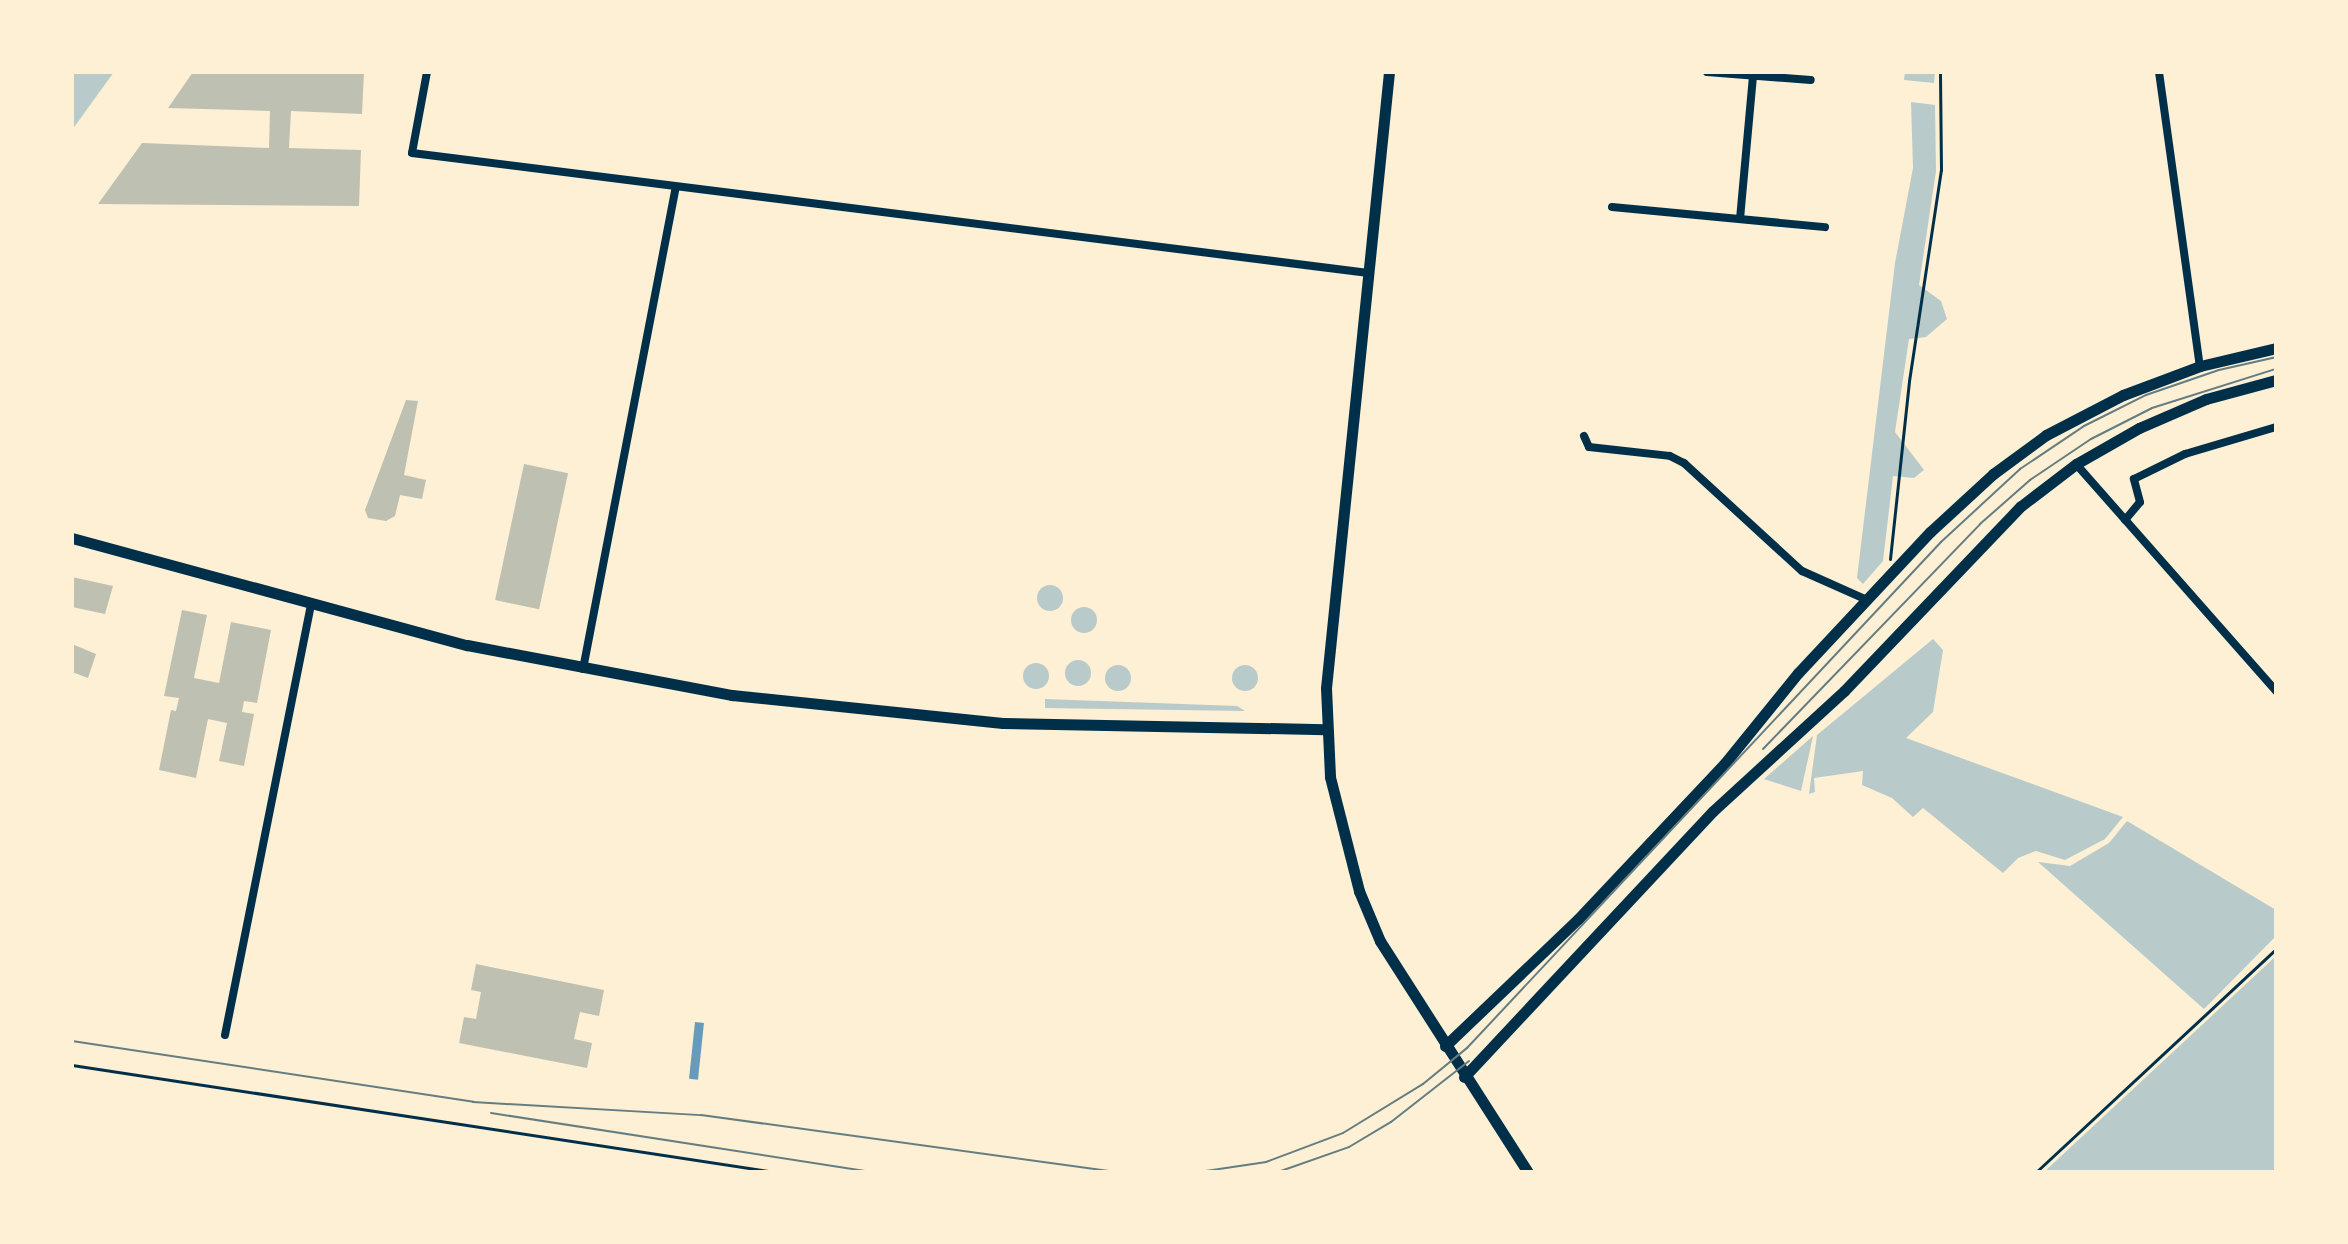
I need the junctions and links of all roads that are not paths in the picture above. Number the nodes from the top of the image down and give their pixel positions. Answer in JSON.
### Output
{"nodes":[{"id":1,"x":427,"y":72,"type":"edge"},
{"id":2,"x":1389,"y":72,"type":"edge"},
{"id":3,"x":1707,"y":72,"type":"edge"},
{"id":4,"x":2159,"y":72,"type":"edge"},
{"id":5,"x":1753,"y":76,"type":"junction"},
{"id":6,"x":1811,"y":80,"type":"dead end"},
{"id":7,"x":676,"y":188,"type":"junction"},
{"id":8,"x":1612,"y":207,"type":"dead end"},
{"id":9,"x":1740,"y":219,"type":"junction"},
{"id":10,"x":1825,"y":227,"type":"dead end"},
{"id":11,"x":1368,"y":273,"type":"junction"},
{"id":12,"x":2276,"y":348,"type":"edge"},
{"id":13,"x":2200,"y":366,"type":"junction"},
{"id":14,"x":2276,"y":380,"type":"edge"},
{"id":15,"x":2276,"y":427,"type":"edge"},
{"id":16,"x":1584,"y":436,"type":"dead end"},
{"id":17,"x":2076,"y":464,"type":"junction"},
{"id":18,"x":2125,"y":520,"type":"junction"},
{"id":19,"x":72,"y":538,"type":"edge"},
{"id":20,"x":1867,"y":600,"type":"junction"},
{"id":21,"x":311,"y":606,"type":"junction"},
{"id":22,"x":583,"y":670,"type":"junction"},
{"id":23,"x":2272,"y":679,"type":"edge"},
{"id":24,"x":2276,"y":691,"type":"edge"},
{"id":25,"x":1325,"y":729,"type":"junction"},
{"id":26,"x":225,"y":1035,"type":"dead end"},
{"id":27,"x":1445,"y":1046,"type":"junction"},
{"id":28,"x":1464,"y":1077,"type":"junction"},
{"id":29,"x":1528,"y":1172,"type":"edge"}],
"edges":[{"from":1,"to":7,"type":"street"},
{"from":2,"to":11,"type":"street"},
{"from":3,"to":5,"type":"street"},
{"from":4,"to":13,"type":"street"},
{"from":5,"to":6,"type":"street"},
{"from":5,"to":9,"type":"street"},
{"from":7,"to":11,"type":"street"},
{"from":7,"to":22,"type":"street"},
{"from":8,"to":9,"type":"street"},
{"from":9,"to":10,"type":"street"},
{"from":11,"to":25,"type":"street"},
{"from":12,"to":13,"type":"street"},
{"from":13,"to":20,"type":"street"},
{"from":14,"to":17,"type":"street"},
{"from":15,"to":18,"type":"street"},
{"from":16,"to":20,"type":"street"},
{"from":17,"to":18,"type":"street"},
{"from":17,"to":28,"type":"street"},
{"from":18,"to":23,"type":"street"},
{"from":19,"to":21,"type":"street"},
{"from":20,"to":27,"type":"street"},
{"from":21,"to":22,"type":"street"},
{"from":21,"to":26,"type":"street"},
{"from":22,"to":25,"type":"street"},
{"from":23,"to":24,"type":"street"},
{"from":25,"to":27,"type":"street"},
{"from":27,"to":28,"type":"street"},
{"from":28,"to":29,"type":"street"}]}
